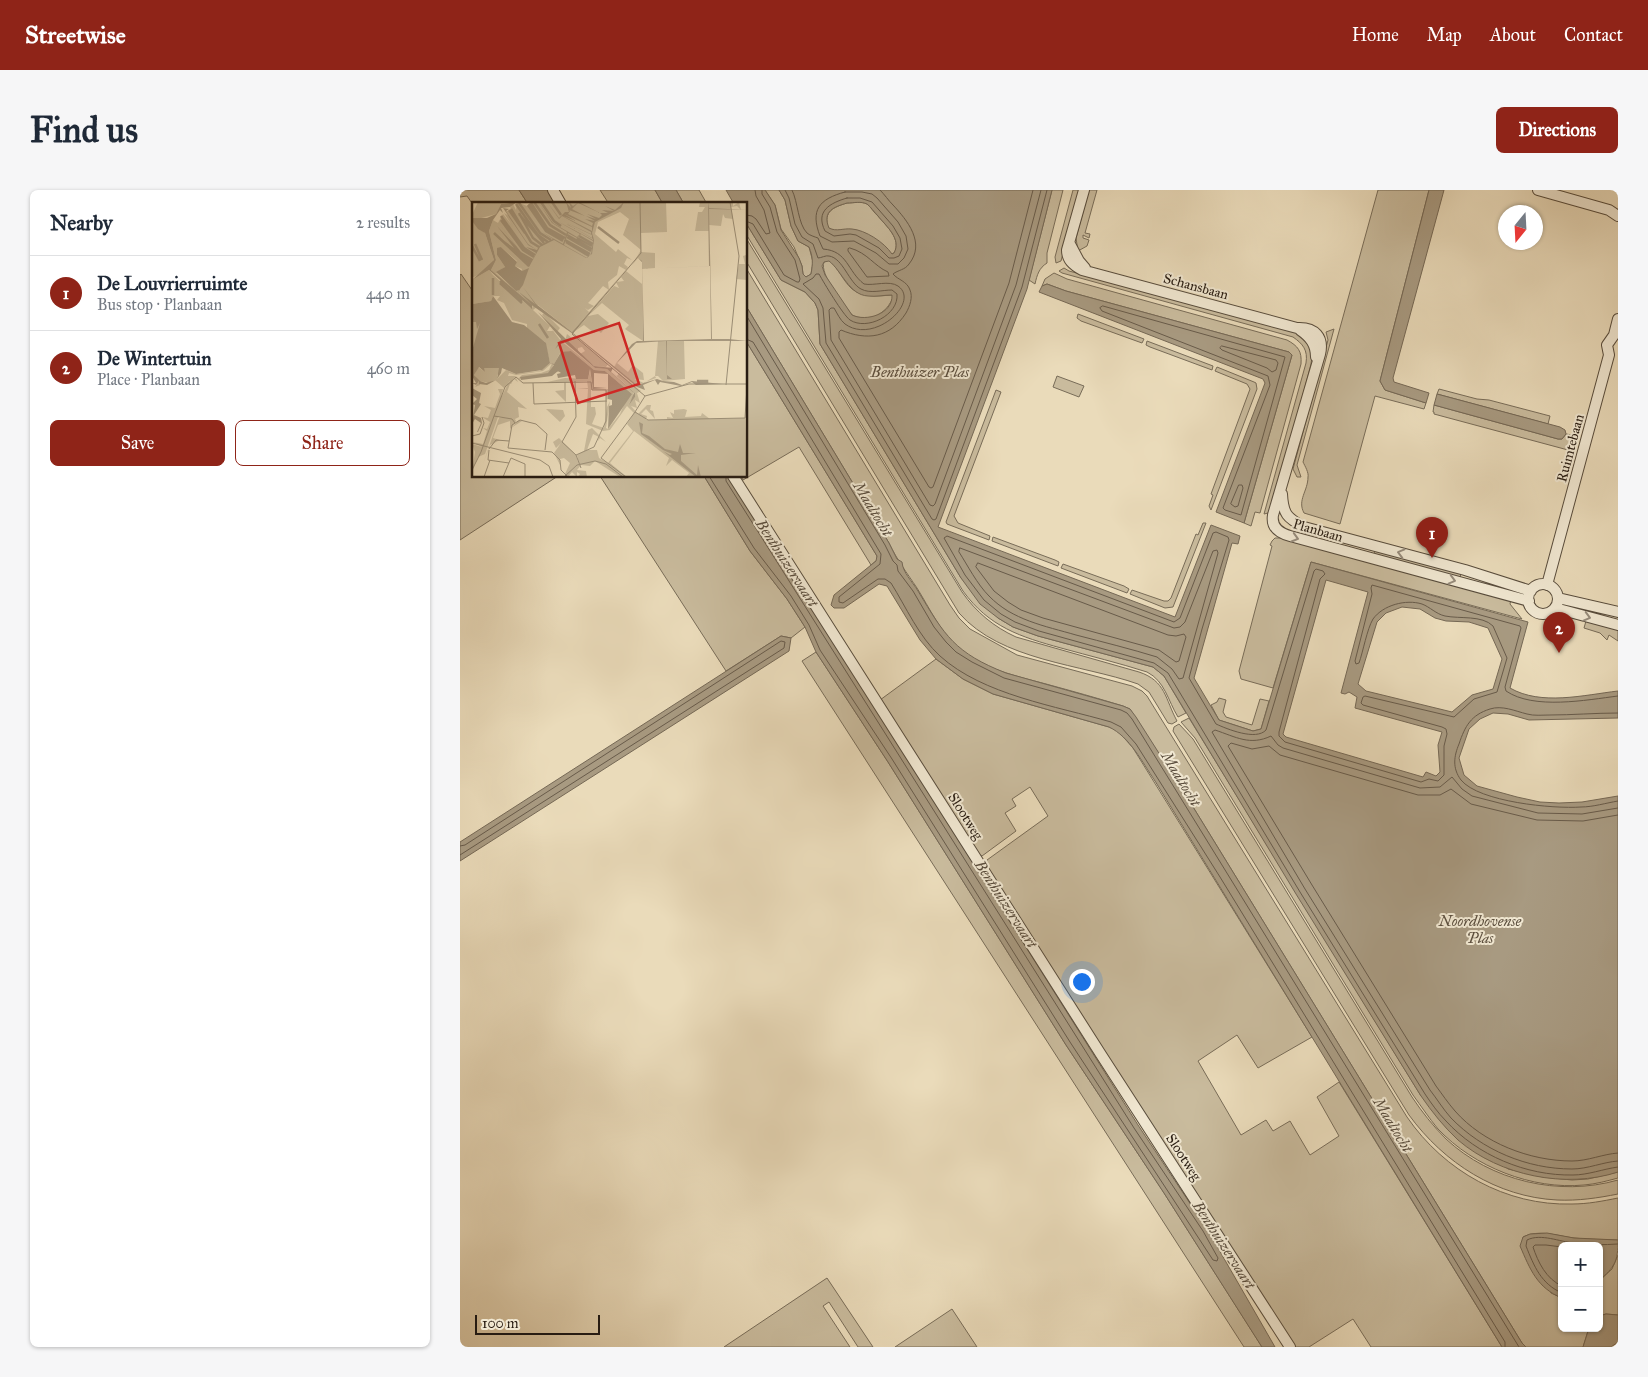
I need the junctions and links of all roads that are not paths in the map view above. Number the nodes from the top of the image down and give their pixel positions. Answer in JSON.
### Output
{"nodes":[{"id":1,"x":553,"y":190,"type":"edge"},
{"id":2,"x":1084,"y":190,"type":"edge"},
{"id":3,"x":1538,"y":190,"type":"edge"},
{"id":4,"x":561,"y":202,"type":"edge"},
{"id":5,"x":1613,"y":209,"type":"edge"},
{"id":6,"x":1618,"y":216,"type":"edge"},
{"id":7,"x":1618,"y":319,"type":"edge"},
{"id":8,"x":734,"y":478,"type":"edge"},
{"id":9,"x":1282,"y":486,"type":"junction"},
{"id":10,"x":1548,"y":585,"type":"junction"},
{"id":11,"x":1530,"y":596,"type":"junction"},
{"id":12,"x":1557,"y":603,"type":"junction"},
{"id":13,"x":1618,"y":612,"type":"edge"},
{"id":14,"x":1618,"y":625,"type":"edge"},
{"id":15,"x":1290,"y":1347,"type":"edge"}],
"edges":[{"from":1,"to":4,"type":"street"},
{"from":2,"to":9,"type":"street","name":"Schansbaan"},
{"from":3,"to":5,"type":"street"},
{"from":5,"to":6,"type":"street"},
{"from":7,"to":10,"type":"street","name":"Ruimtebaan"},
{"from":8,"to":15,"type":"street","name":"Slootweg"},
{"from":11,"to":9,"type":"street","name":"Planbaan","one_way":true},
{"from":9,"to":11,"type":"street","name":"Planbaan","one_way":true},
{"from":10,"to":11,"type":"street"},
{"from":10,"to":12,"type":"street"},
{"from":11,"to":12,"type":"street"},
{"from":12,"to":13,"type":"street"},
{"from":12,"to":14,"type":"street","one_way":true}]}
